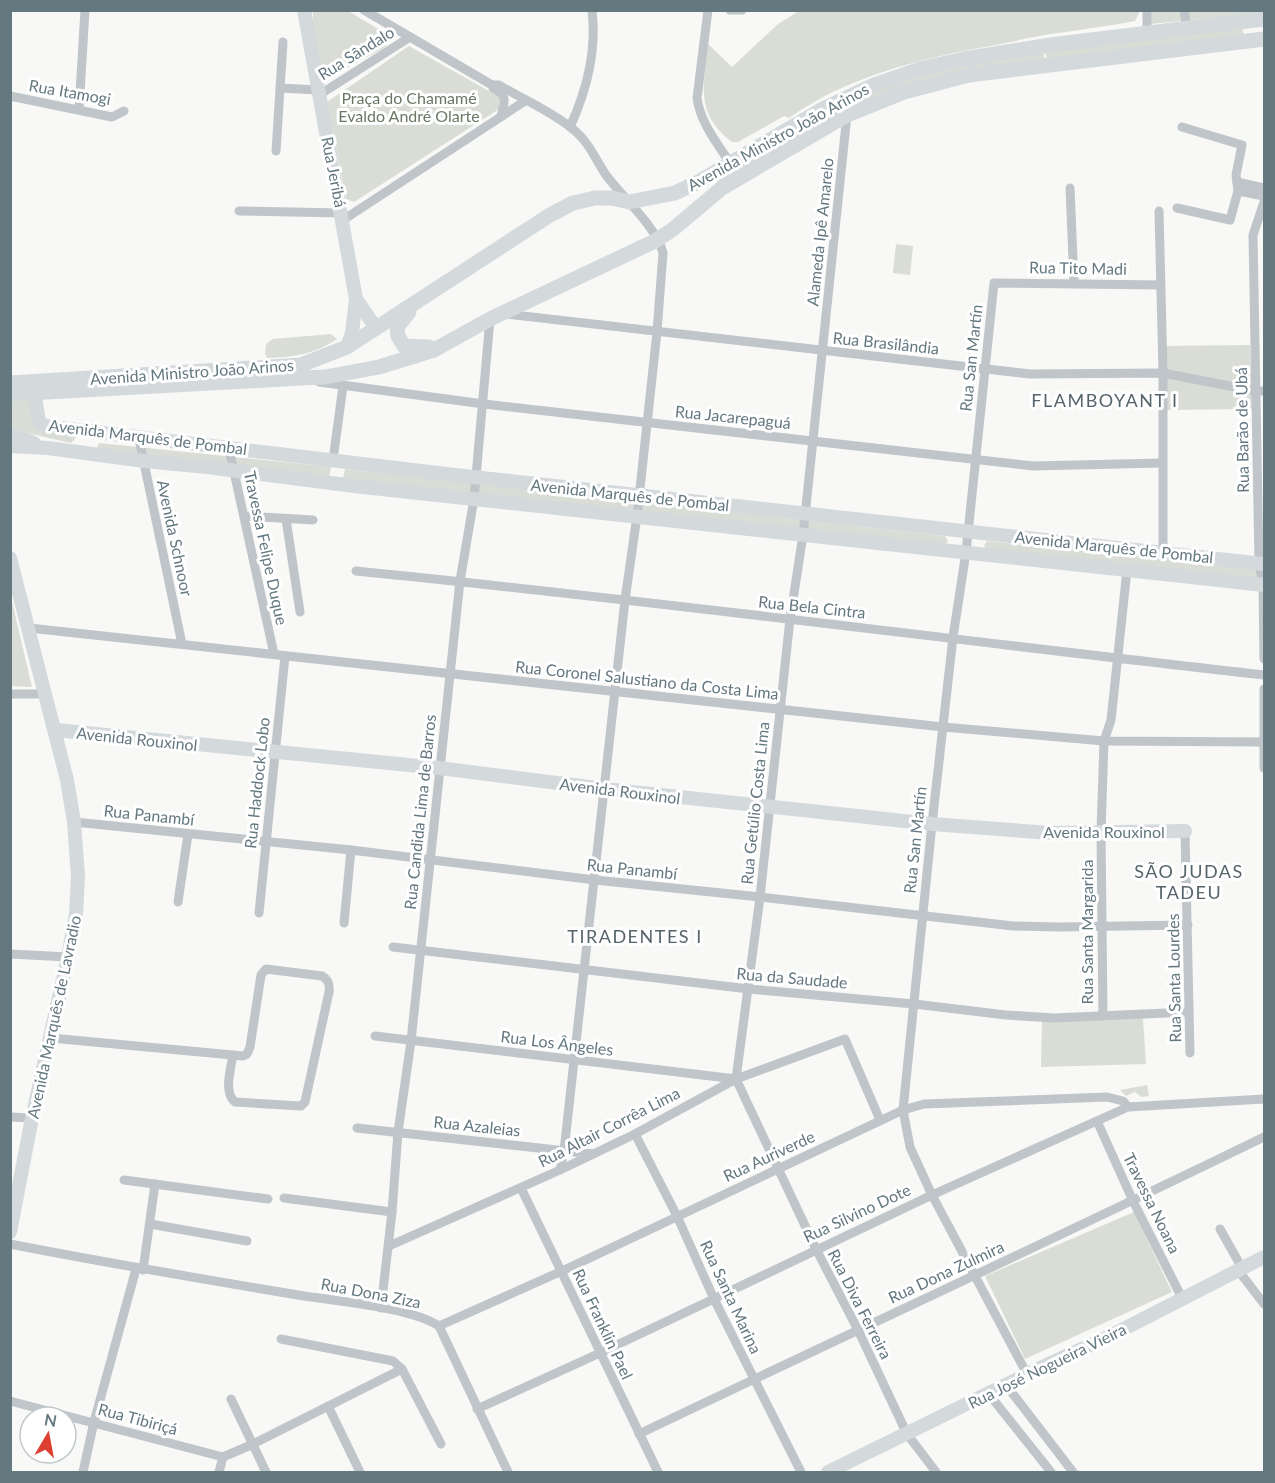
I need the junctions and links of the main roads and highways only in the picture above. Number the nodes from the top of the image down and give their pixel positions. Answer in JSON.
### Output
{"nodes":[{"id":1,"x":304,"y":10,"type":"edge"},
{"id":2,"x":1264,"y":19,"type":"edge"},
{"id":3,"x":1187,"y":28,"type":"junction"},
{"id":4,"x":1094,"y":38,"type":"junction"},
{"id":5,"x":1264,"y":39,"type":"edge"},
{"id":6,"x":1170,"y":50,"type":"junction"},
{"id":7,"x":1077,"y":61,"type":"junction"},
{"id":8,"x":730,"y":163,"type":"junction"},
{"id":9,"x":740,"y":178,"type":"junction"},
{"id":10,"x":422,"y":298,"type":"junction"},
{"id":11,"x":356,"y":299,"type":"junction"},
{"id":12,"x":376,"y":328,"type":"junction"},
{"id":13,"x":458,"y":338,"type":"junction"},
{"id":14,"x":404,"y":346,"type":"junction"},
{"id":15,"x":347,"y":347,"type":"junction"},
{"id":16,"x":10,"y":383,"type":"edge"},
{"id":17,"x":33,"y":388,"type":"junction"},
{"id":18,"x":10,"y":394,"type":"edge"},
{"id":19,"x":90,"y":432,"type":"junction"},
{"id":20,"x":10,"y":434,"type":"edge"},
{"id":21,"x":10,"y":446,"type":"edge"},
{"id":22,"x":48,"y":448,"type":"junction"},
{"id":23,"x":69,"y":451,"type":"junction"},
{"id":24,"x":455,"y":475,"type":"junction"},
{"id":25,"x":482,"y":478,"type":"junction"},
{"id":26,"x":618,"y":493,"type":"junction"},
{"id":27,"x":453,"y":496,"type":"junction"},
{"id":28,"x":645,"y":496,"type":"junction"},
{"id":29,"x":479,"y":499,"type":"junction"},
{"id":30,"x":784,"y":511,"type":"junction"},
{"id":31,"x":617,"y":514,"type":"junction"},
{"id":32,"x":811,"y":514,"type":"junction"},
{"id":33,"x":642,"y":517,"type":"junction"},
{"id":34,"x":950,"y":530,"type":"junction"},
{"id":35,"x":783,"y":532,"type":"junction"},
{"id":36,"x":974,"y":532,"type":"junction"},
{"id":37,"x":808,"y":535,"type":"junction"},
{"id":38,"x":946,"y":550,"type":"junction"},
{"id":39,"x":971,"y":553,"type":"junction"},
{"id":40,"x":1241,"y":561,"type":"junction"},
{"id":41,"x":11,"y":562,"type":"edge"},
{"id":42,"x":1262,"y":563,"type":"edge"},
{"id":43,"x":1240,"y":582,"type":"junction"},
{"id":44,"x":1264,"y":585,"type":"edge"},
{"id":45,"x":56,"y":730,"type":"junction"},
{"id":46,"x":1185,"y":831,"type":"road end"},
{"id":47,"x":11,"y":1227,"type":"edge"},
{"id":48,"x":1264,"y":1257,"type":"edge"},
{"id":49,"x":828,"y":1473,"type":"edge"}],
"edges":[{"from":1,"to":11,"type":"main road","name":"Rua Jeribá"},
{"from":2,"to":3,"type":"main road","name":"Avenida Ministro João Arinos"},
{"from":3,"to":4,"type":"main road","name":"Avenida Ministro João Arinos"},
{"from":3,"to":6,"type":"main road"},
{"from":4,"to":7,"type":"main road"},
{"from":4,"to":8,"type":"main road","name":"Avenida Ministro João Arinos"},
{"from":5,"to":6,"type":"main road","name":"Avenida Ministro João Arinos"},
{"from":6,"to":7,"type":"main road","name":"Avenida Ministro João Arinos"},
{"from":7,"to":9,"type":"main road","name":"Avenida Ministro João Arinos"},
{"from":8,"to":9,"type":"main road"},
{"from":8,"to":10,"type":"main road","name":"Avenida Ministro João Arinos"},
{"from":9,"to":13,"type":"main road","name":"Avenida Ministro João Arinos"},
{"from":10,"to":12,"type":"main road","name":"Avenida Ministro João Arinos"},
{"from":10,"to":14,"type":"main road"},
{"from":11,"to":12,"type":"main road"},
{"from":11,"to":15,"type":"main road"},
{"from":12,"to":14,"type":"main road"},
{"from":12,"to":15,"type":"main road","name":"Avenida Ministro João Arinos"},
{"from":13,"to":14,"type":"main road"},
{"from":13,"to":17,"type":"main road","name":"Avenida Ministro João Arinos"},
{"from":15,"to":17,"type":"main road","name":"Avenida Ministro João Arinos"},
{"from":16,"to":17,"type":"main road","name":"Avenida Ministro João Arinos"},
{"from":17,"to":18,"type":"main road","name":"Avenida Ministro João Arinos"},
{"from":17,"to":19,"type":"main road","name":"Avenida Marquês de Pombal"},
{"from":19,"to":23,"type":"main road"},
{"from":19,"to":24,"type":"main road","name":"Avenida Marquês de Pombal"},
{"from":20,"to":22,"type":"main road"},
{"from":21,"to":22,"type":"main road","name":"Avenida Marquês de Pombal"},
{"from":22,"to":23,"type":"main road","name":"Avenida Marquês de Pombal"},
{"from":23,"to":27,"type":"main road","name":"Avenida Marquês de Pombal"},
{"from":24,"to":25,"type":"main road","name":"Avenida Marquês de Pombal"},
{"from":24,"to":27,"type":"main road"},
{"from":25,"to":26,"type":"main road","name":"Avenida Marquês de Pombal"},
{"from":25,"to":29,"type":"main road"},
{"from":26,"to":28,"type":"main road","name":"Avenida Marquês de Pombal"},
{"from":26,"to":31,"type":"main road"},
{"from":27,"to":29,"type":"main road","name":"Avenida Marquês de Pombal"},
{"from":28,"to":30,"type":"main road","name":"Avenida Marquês de Pombal"},
{"from":28,"to":33,"type":"main road"},
{"from":29,"to":31,"type":"main road","name":"Avenida Marquês de Pombal"},
{"from":30,"to":32,"type":"main road","name":"Avenida Marquês de Pombal"},
{"from":30,"to":35,"type":"main road"},
{"from":31,"to":33,"type":"main road","name":"Avenida Marquês de Pombal"},
{"from":32,"to":34,"type":"main road","name":"Avenida Marquês de Pombal"},
{"from":32,"to":37,"type":"main road"},
{"from":33,"to":35,"type":"main road","name":"Avenida Marquês de Pombal"},
{"from":34,"to":36,"type":"main road","name":"Avenida Marquês de Pombal"},
{"from":34,"to":38,"type":"main road"},
{"from":35,"to":37,"type":"main road","name":"Avenida Marquês de Pombal"},
{"from":36,"to":39,"type":"main road"},
{"from":36,"to":40,"type":"main road","name":"Avenida Marquês de Pombal"},
{"from":37,"to":38,"type":"main road","name":"Avenida Marquês de Pombal"},
{"from":38,"to":39,"type":"main road","name":"Avenida Marquês de Pombal"},
{"from":39,"to":43,"type":"main road","name":"Avenida Marquês de Pombal"},
{"from":40,"to":42,"type":"main road","name":"Avenida Marquês de Pombal"},
{"from":40,"to":43,"type":"main road"},
{"from":41,"to":45,"type":"main road","name":"Avenida Marquês de Lavradio"},
{"from":43,"to":44,"type":"main road","name":"Avenida Marquês de Pombal"},
{"from":45,"to":46,"type":"main road","name":"Avenida Rouxinol"},
{"from":45,"to":47,"type":"main road","name":"Avenida Marquês de Lavradio"},
{"from":48,"to":49,"type":"main road","name":"Rua José Nogueira Vieira"}]}
